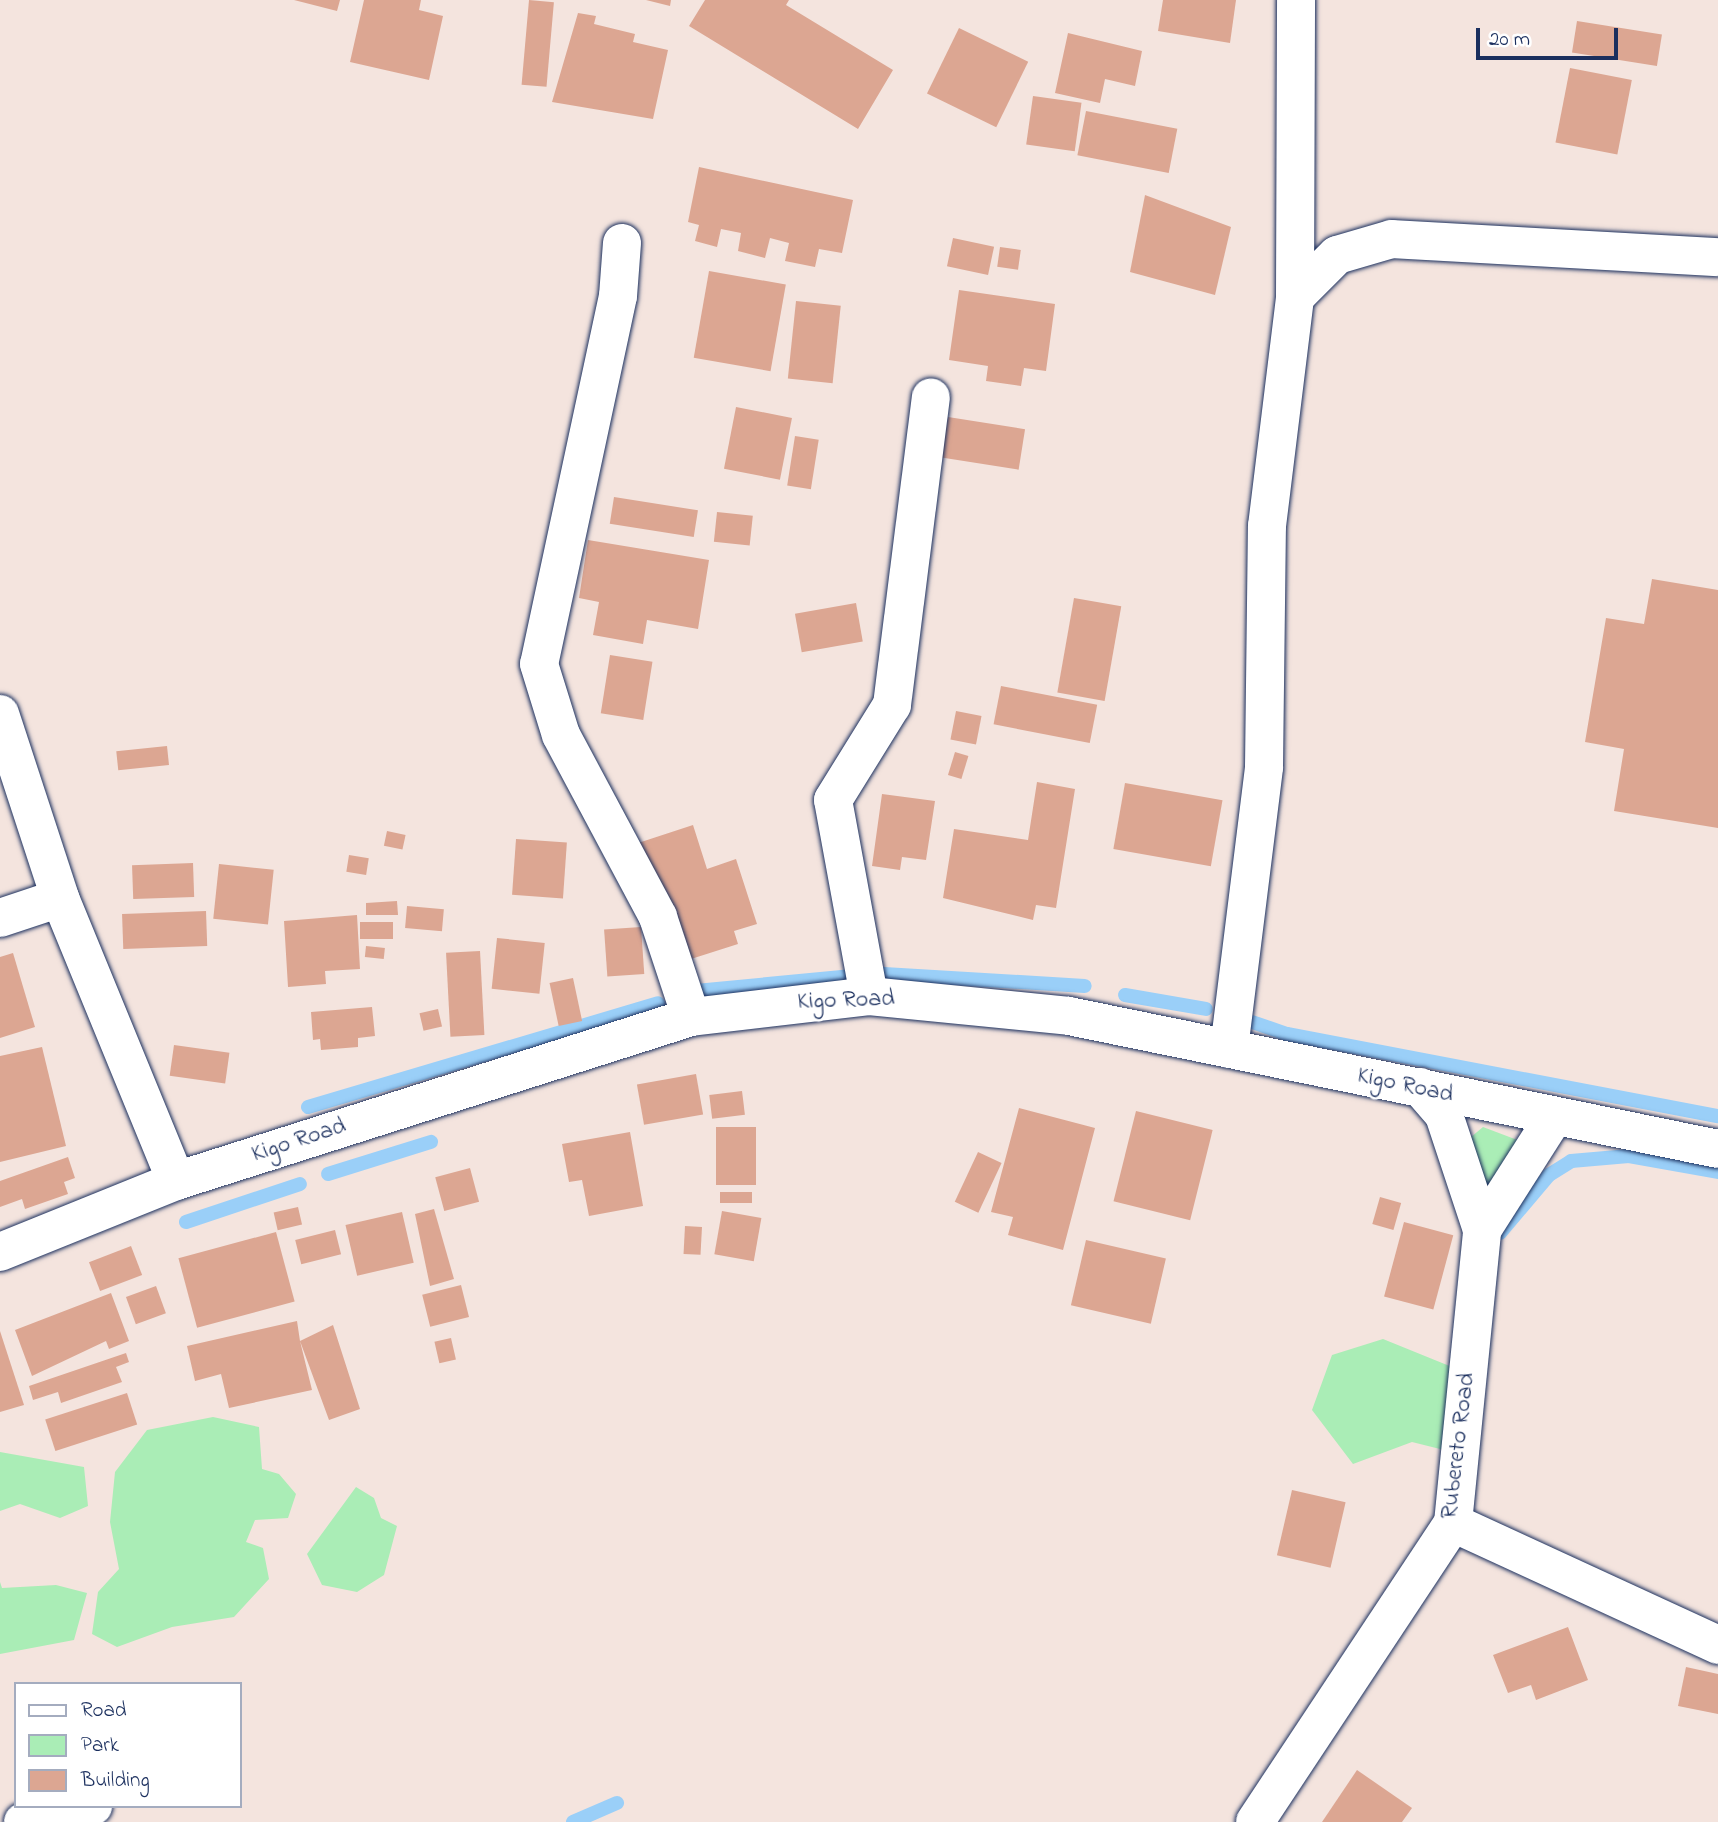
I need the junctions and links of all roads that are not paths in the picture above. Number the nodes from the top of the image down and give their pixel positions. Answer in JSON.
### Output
{"nodes":[{"id":1,"x":1296,"y":0,"type":"edge"},
{"id":2,"x":622,"y":243,"type":"dead end"},
{"id":3,"x":1718,"y":257,"type":"edge"},
{"id":4,"x":1295,"y":297,"type":"junction"},
{"id":5,"x":931,"y":397,"type":"dead end"},
{"id":6,"x":0,"y":714,"type":"edge"},
{"id":7,"x":60,"y":898,"type":"junction"},
{"id":8,"x":0,"y":918,"type":"edge"},
{"id":9,"x":869,"y":996,"type":"junction"},
{"id":10,"x":691,"y":1017,"type":"junction"},
{"id":11,"x":1229,"y":1049,"type":"junction"},
{"id":12,"x":1420,"y":1087,"type":"junction"},
{"id":13,"x":1554,"y":1117,"type":"junction"},
{"id":14,"x":1711,"y":1140,"type":"edge"},
{"id":15,"x":176,"y":1181,"type":"junction"},
{"id":16,"x":1482,"y":1230,"type":"junction"},
{"id":17,"x":0,"y":1252,"type":"edge"},
{"id":18,"x":1453,"y":1523,"type":"junction"},
{"id":19,"x":1718,"y":1645,"type":"edge"},
{"id":20,"x":84,"y":1808,"type":"edge"},
{"id":21,"x":23,"y":1822,"type":"edge"},
{"id":22,"x":1255,"y":1822,"type":"edge"}],
"edges":[{"from":1,"to":4,"type":"street"},
{"from":2,"to":10,"type":"street"},
{"from":3,"to":4,"type":"street"},
{"from":4,"to":11,"type":"street"},
{"from":5,"to":9,"type":"street"},
{"from":6,"to":7,"type":"street"},
{"from":7,"to":8,"type":"street"},
{"from":7,"to":15,"type":"street"},
{"from":9,"to":10,"type":"street","name":"Kigo Road"},
{"from":9,"to":11,"type":"street","name":"Kigo Road"},
{"from":10,"to":15,"type":"street","name":"Kigo Road"},
{"from":11,"to":12,"type":"street","name":"Kigo Road"},
{"from":12,"to":13,"type":"street","name":"Kigo Road"},
{"from":12,"to":16,"type":"street"},
{"from":13,"to":14,"type":"street","name":"Kigo Road"},
{"from":13,"to":16,"type":"street","name":"Rubereto Road"},
{"from":15,"to":17,"type":"street","name":"Kigo Road"},
{"from":16,"to":18,"type":"street","name":"Rubereto Road"},
{"from":18,"to":19,"type":"street"},
{"from":18,"to":22,"type":"street","name":"Rubereto Road"},
{"from":20,"to":21,"type":"street"}]}
